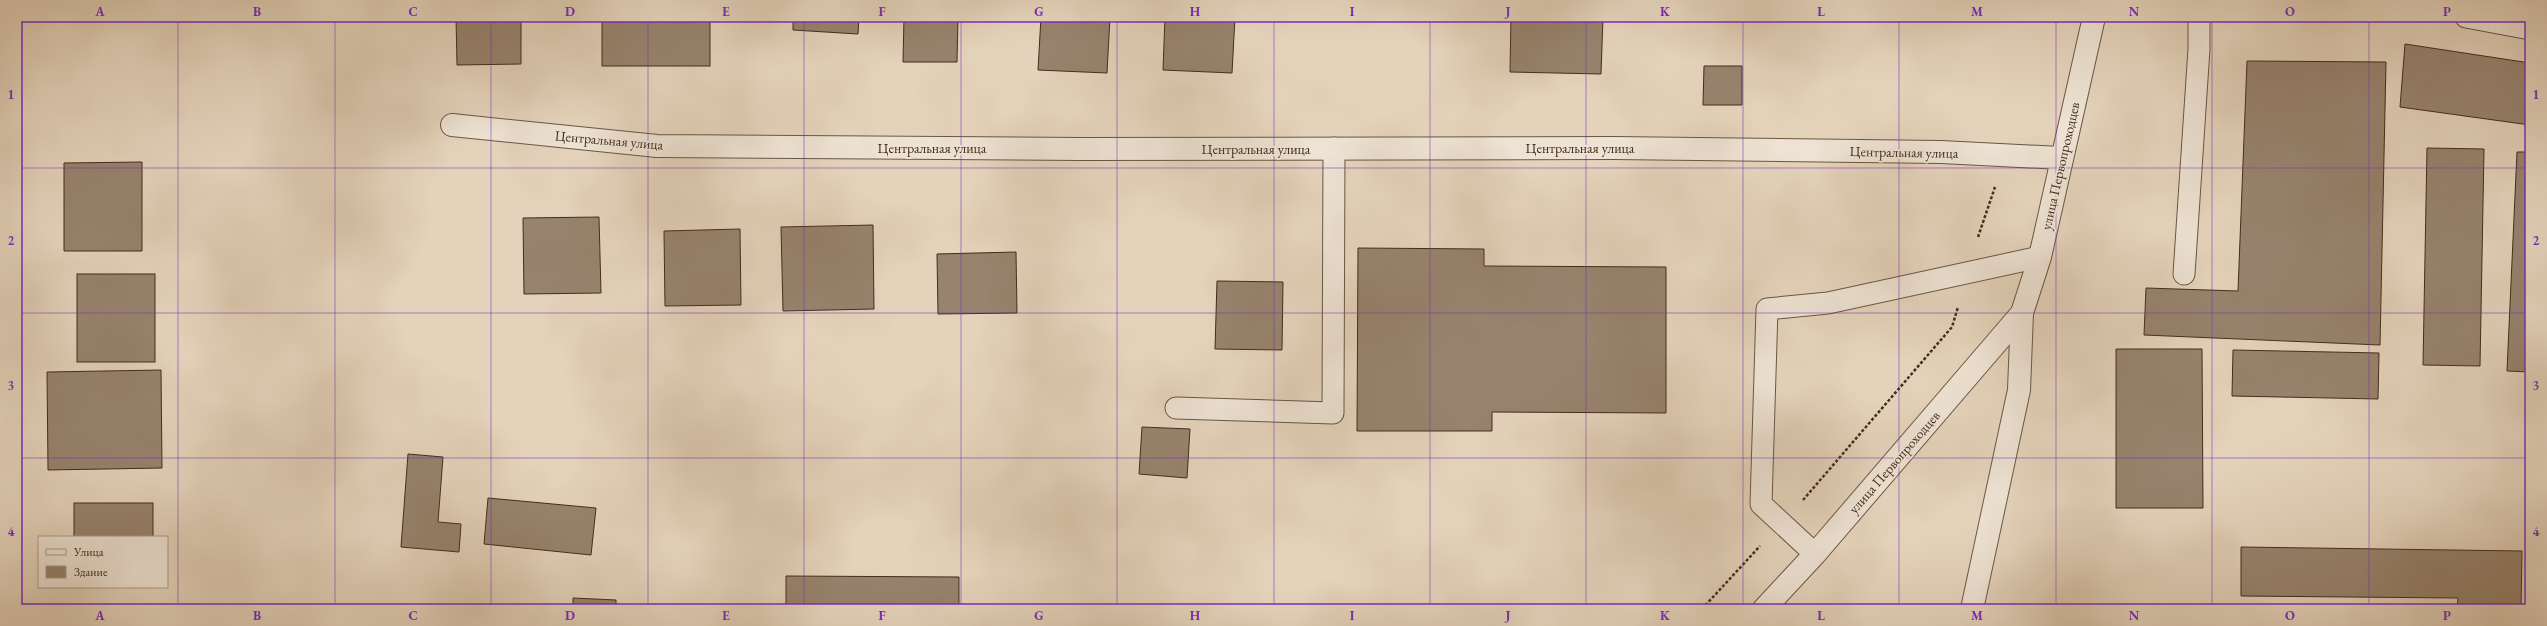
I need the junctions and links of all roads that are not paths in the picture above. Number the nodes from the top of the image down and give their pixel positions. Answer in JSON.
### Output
{"nodes":[{"id":1,"x":2094,"y":17,"type":"edge"},
{"id":2,"x":2199,"y":17,"type":"edge"},
{"id":3,"x":2466,"y":17,"type":"edge"},
{"id":4,"x":2530,"y":28,"type":"edge"},
{"id":5,"x":452,"y":125,"type":"dead end"},
{"id":6,"x":1334,"y":148,"type":"junction"},
{"id":7,"x":2061,"y":158,"type":"junction"},
{"id":8,"x":2040,"y":257,"type":"junction"},
{"id":9,"x":2184,"y":274,"type":"dead end"},
{"id":10,"x":2022,"y":313,"type":"junction"},
{"id":11,"x":1176,"y":408,"type":"dead end"},
{"id":12,"x":1815,"y":554,"type":"junction"},
{"id":13,"x":1764,"y":609,"type":"edge"},
{"id":14,"x":1972,"y":609,"type":"edge"}],
"edges":[{"from":1,"to":7,"type":"street","name":"улица Первопроходцев"},
{"from":2,"to":9,"type":"lane"},
{"from":3,"to":4,"type":"lane"},
{"from":5,"to":6,"type":"street","name":"Центральная улица"},
{"from":6,"to":7,"type":"street","name":"Центральная улица"},
{"from":6,"to":11,"type":"lane"},
{"from":7,"to":8,"type":"street","name":"улица Первопроходцев"},
{"from":8,"to":10,"type":"street","name":"улица Первопроходцев"},
{"from":8,"to":12,"type":"lane"},
{"from":10,"to":12,"type":"street","name":"улица Первопроходцев"},
{"from":10,"to":14,"type":"street","name":"улица Первопроходцев"},
{"from":12,"to":13,"type":"street","name":"улица Первопроходцев"}]}
